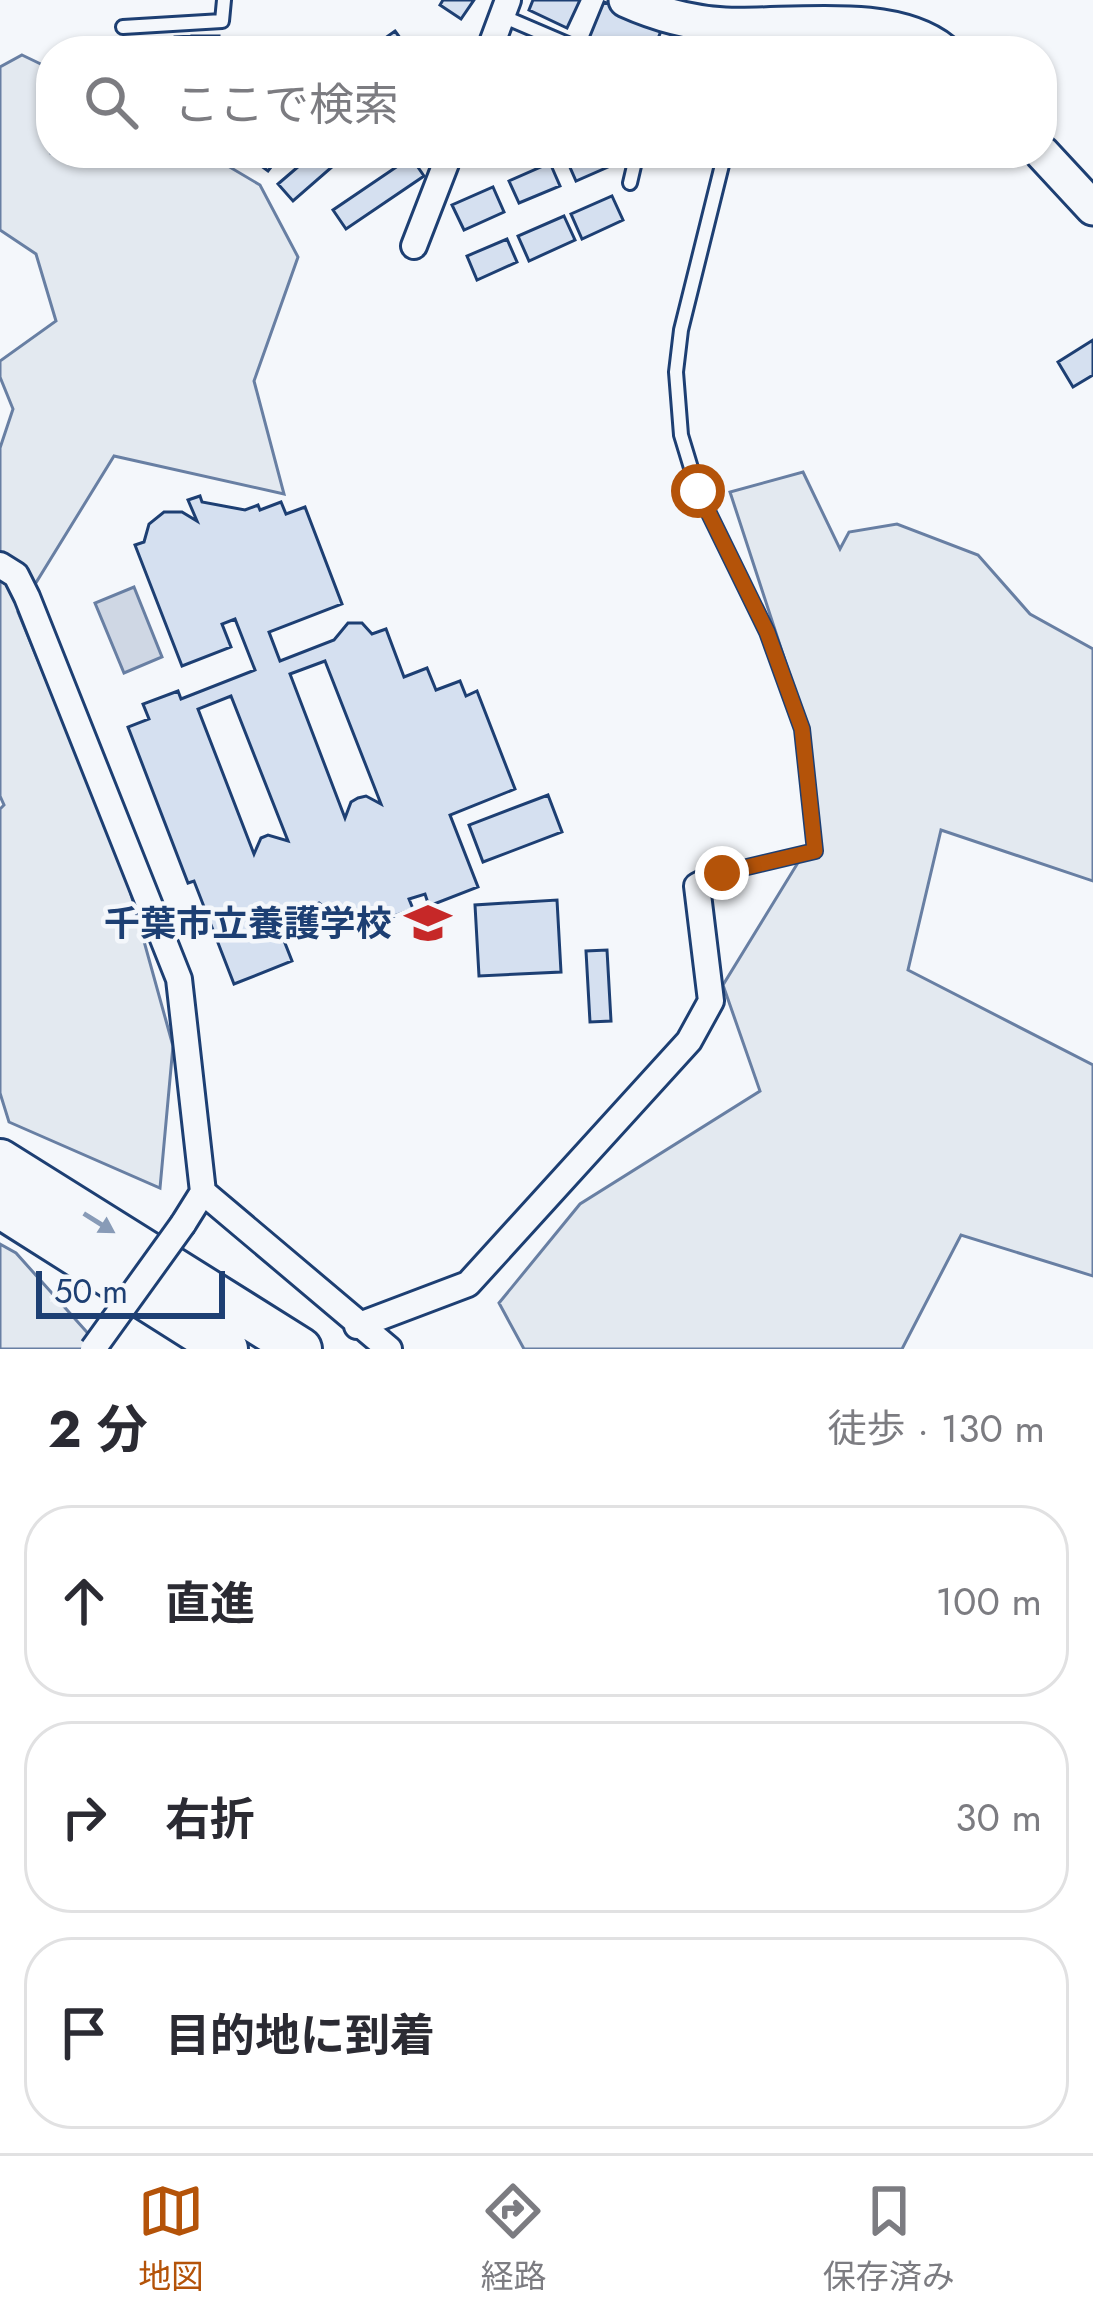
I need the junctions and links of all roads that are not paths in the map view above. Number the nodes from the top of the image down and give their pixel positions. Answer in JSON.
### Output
{"nodes":[{"id":1,"x":224,"y":0,"type":"edge"},
{"id":2,"x":626,"y":0,"type":"edge"},
{"id":3,"x":506,"y":8,"type":"edge"},
{"id":4,"x":838,"y":12,"type":"edge"},
{"id":5,"x":123,"y":28,"type":"dead end"},
{"id":6,"x":495,"y":36,"type":"edge"},
{"id":7,"x":557,"y":36,"type":"edge"},
{"id":8,"x":747,"y":36,"type":"edge"},
{"id":9,"x":760,"y":36,"type":"edge"},
{"id":10,"x":910,"y":36,"type":"edge"},
{"id":11,"x":444,"y":168,"type":"edge"},
{"id":12,"x":634,"y":168,"type":"edge"},
{"id":13,"x":722,"y":168,"type":"edge"},
{"id":14,"x":1056,"y":168,"type":"edge"},
{"id":15,"x":630,"y":183,"type":"dead end"},
{"id":16,"x":1093,"y":208,"type":"edge"},
{"id":17,"x":414,"y":246,"type":"dead end"},
{"id":18,"x":0,"y":565,"type":"edge"},
{"id":19,"x":722,"y":873,"type":"joint"},
{"id":20,"x":0,"y":1161,"type":"edge"},
{"id":21,"x":203,"y":1192,"type":"junction"},
{"id":22,"x":0,"y":1206,"type":"edge"},
{"id":23,"x":357,"y":1326,"type":"junction"},
{"id":24,"x":93,"y":1349,"type":"edge"},
{"id":25,"x":226,"y":1349,"type":"edge"},
{"id":26,"x":300,"y":1349,"type":"edge"},
{"id":27,"x":389,"y":1349,"type":"edge"}],
"edges":[{"from":1,"to":5,"type":"lane"},
{"from":2,"to":8,"type":"street"},
{"from":3,"to":6,"type":"street"},
{"from":3,"to":7,"type":"lane"},
{"from":4,"to":9,"type":"street"},
{"from":4,"to":10,"type":"street"},
{"from":11,"to":17,"type":"street"},
{"from":12,"to":15,"type":"lane"},
{"from":13,"to":19,"type":"lane"},
{"from":14,"to":16,"type":"street"},
{"from":18,"to":21,"type":"street"},
{"from":19,"to":23,"type":"street"},
{"from":20,"to":26,"type":"highway","one_way":true},
{"from":21,"to":23,"type":"street"},
{"from":21,"to":24,"type":"street","bridge":true},
{"from":22,"to":25,"type":"highway"},
{"from":23,"to":27,"type":"street"}]}
